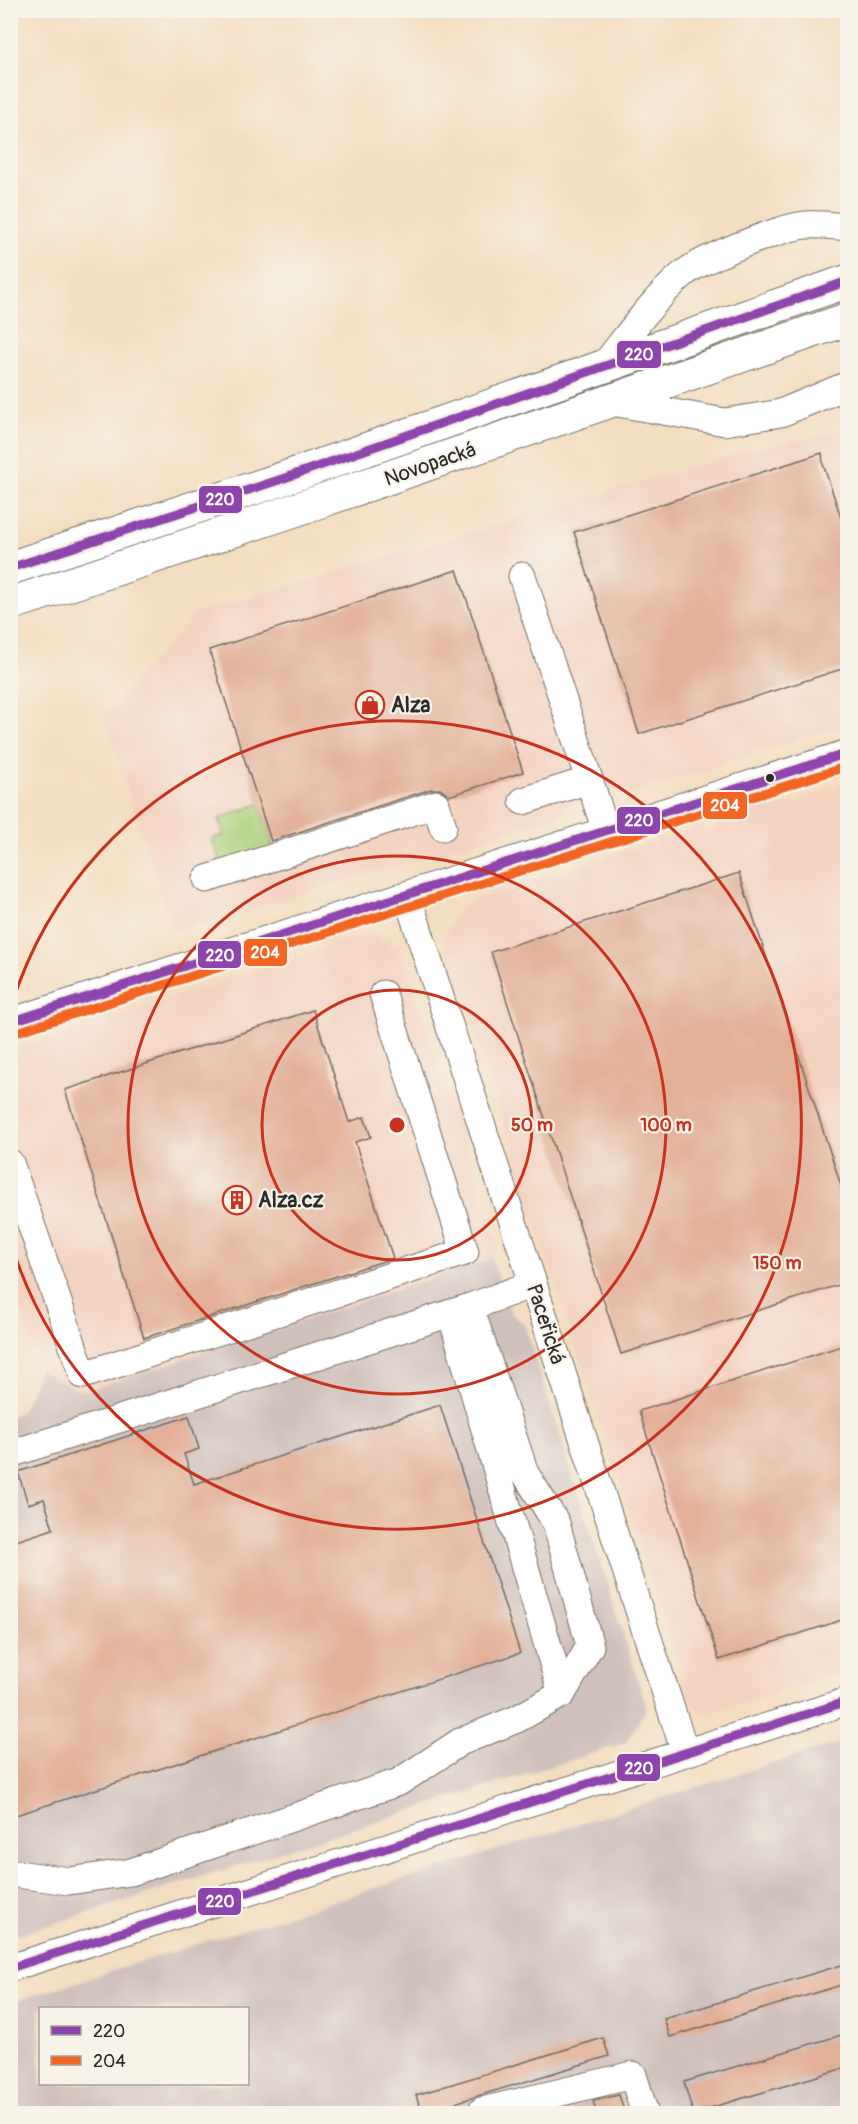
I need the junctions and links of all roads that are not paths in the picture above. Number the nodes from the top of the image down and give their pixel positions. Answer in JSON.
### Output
{"nodes":[{"id":1,"x":848,"y":227,"type":"edge"},
{"id":2,"x":848,"y":281,"type":"edge"},
{"id":3,"x":848,"y":319,"type":"edge"},
{"id":4,"x":601,"y":369,"type":"junction"},
{"id":5,"x":848,"y":385,"type":"edge"},
{"id":6,"x":612,"y":402,"type":"junction"},
{"id":7,"x":10,"y":568,"type":"edge"},
{"id":8,"x":522,"y":576,"type":"dead end"},
{"id":9,"x":10,"y":604,"type":"edge"},
{"id":10,"x":848,"y":753,"type":"edge"},
{"id":11,"x":589,"y":780,"type":"junction"},
{"id":12,"x":522,"y":801,"type":"dead end"},
{"id":13,"x":443,"y":827,"type":"dead end"},
{"id":14,"x":606,"y":831,"type":"junction"},
{"id":15,"x":207,"y":879,"type":"dead end"},
{"id":16,"x":406,"y":895,"type":"junction"},
{"id":17,"x":383,"y":994,"type":"dead end"},
{"id":18,"x":10,"y":1022,"type":"edge"},
{"id":19,"x":10,"y":1162,"type":"edge"},
{"id":20,"x":533,"y":1284,"type":"junction"},
{"id":21,"x":460,"y":1310,"type":"junction"},
{"id":22,"x":10,"y":1454,"type":"edge"},
{"id":23,"x":562,"y":1694,"type":"junction"},
{"id":24,"x":848,"y":1701,"type":"edge"},
{"id":25,"x":685,"y":1752,"type":"junction"},
{"id":26,"x":10,"y":1873,"type":"edge"},
{"id":27,"x":10,"y":1968,"type":"edge"},
{"id":28,"x":482,"y":2111,"type":"dead end"},
{"id":29,"x":645,"y":2114,"type":"edge"}],
"edges":[{"from":1,"to":4,"type":"street"},
{"from":2,"to":4,"type":"highway","name":"Novopacká"},
{"from":3,"to":6,"type":"highway","name":"Novopacká"},
{"from":4,"to":7,"type":"highway","name":"Novopacká"},
{"from":5,"to":6,"type":"street"},
{"from":6,"to":9,"type":"highway","name":"Novopacká"},
{"from":8,"to":11,"type":"street"},
{"from":10,"to":14,"type":"street"},
{"from":11,"to":12,"type":"street"},
{"from":11,"to":14,"type":"street"},
{"from":13,"to":15,"type":"street"},
{"from":14,"to":16,"type":"street"},
{"from":16,"to":18,"type":"street"},
{"from":16,"to":20,"type":"street","name":"Paceřická"},
{"from":17,"to":19,"type":"street"},
{"from":20,"to":21,"type":"street"},
{"from":20,"to":25,"type":"street","name":"Paceřická"},
{"from":21,"to":22,"type":"street"},
{"from":21,"to":23,"type":"street"},
{"from":21,"to":23,"type":"street"},
{"from":23,"to":26,"type":"street"},
{"from":24,"to":25,"type":"street"},
{"from":25,"to":27,"type":"street"},
{"from":28,"to":29,"type":"street"}]}
